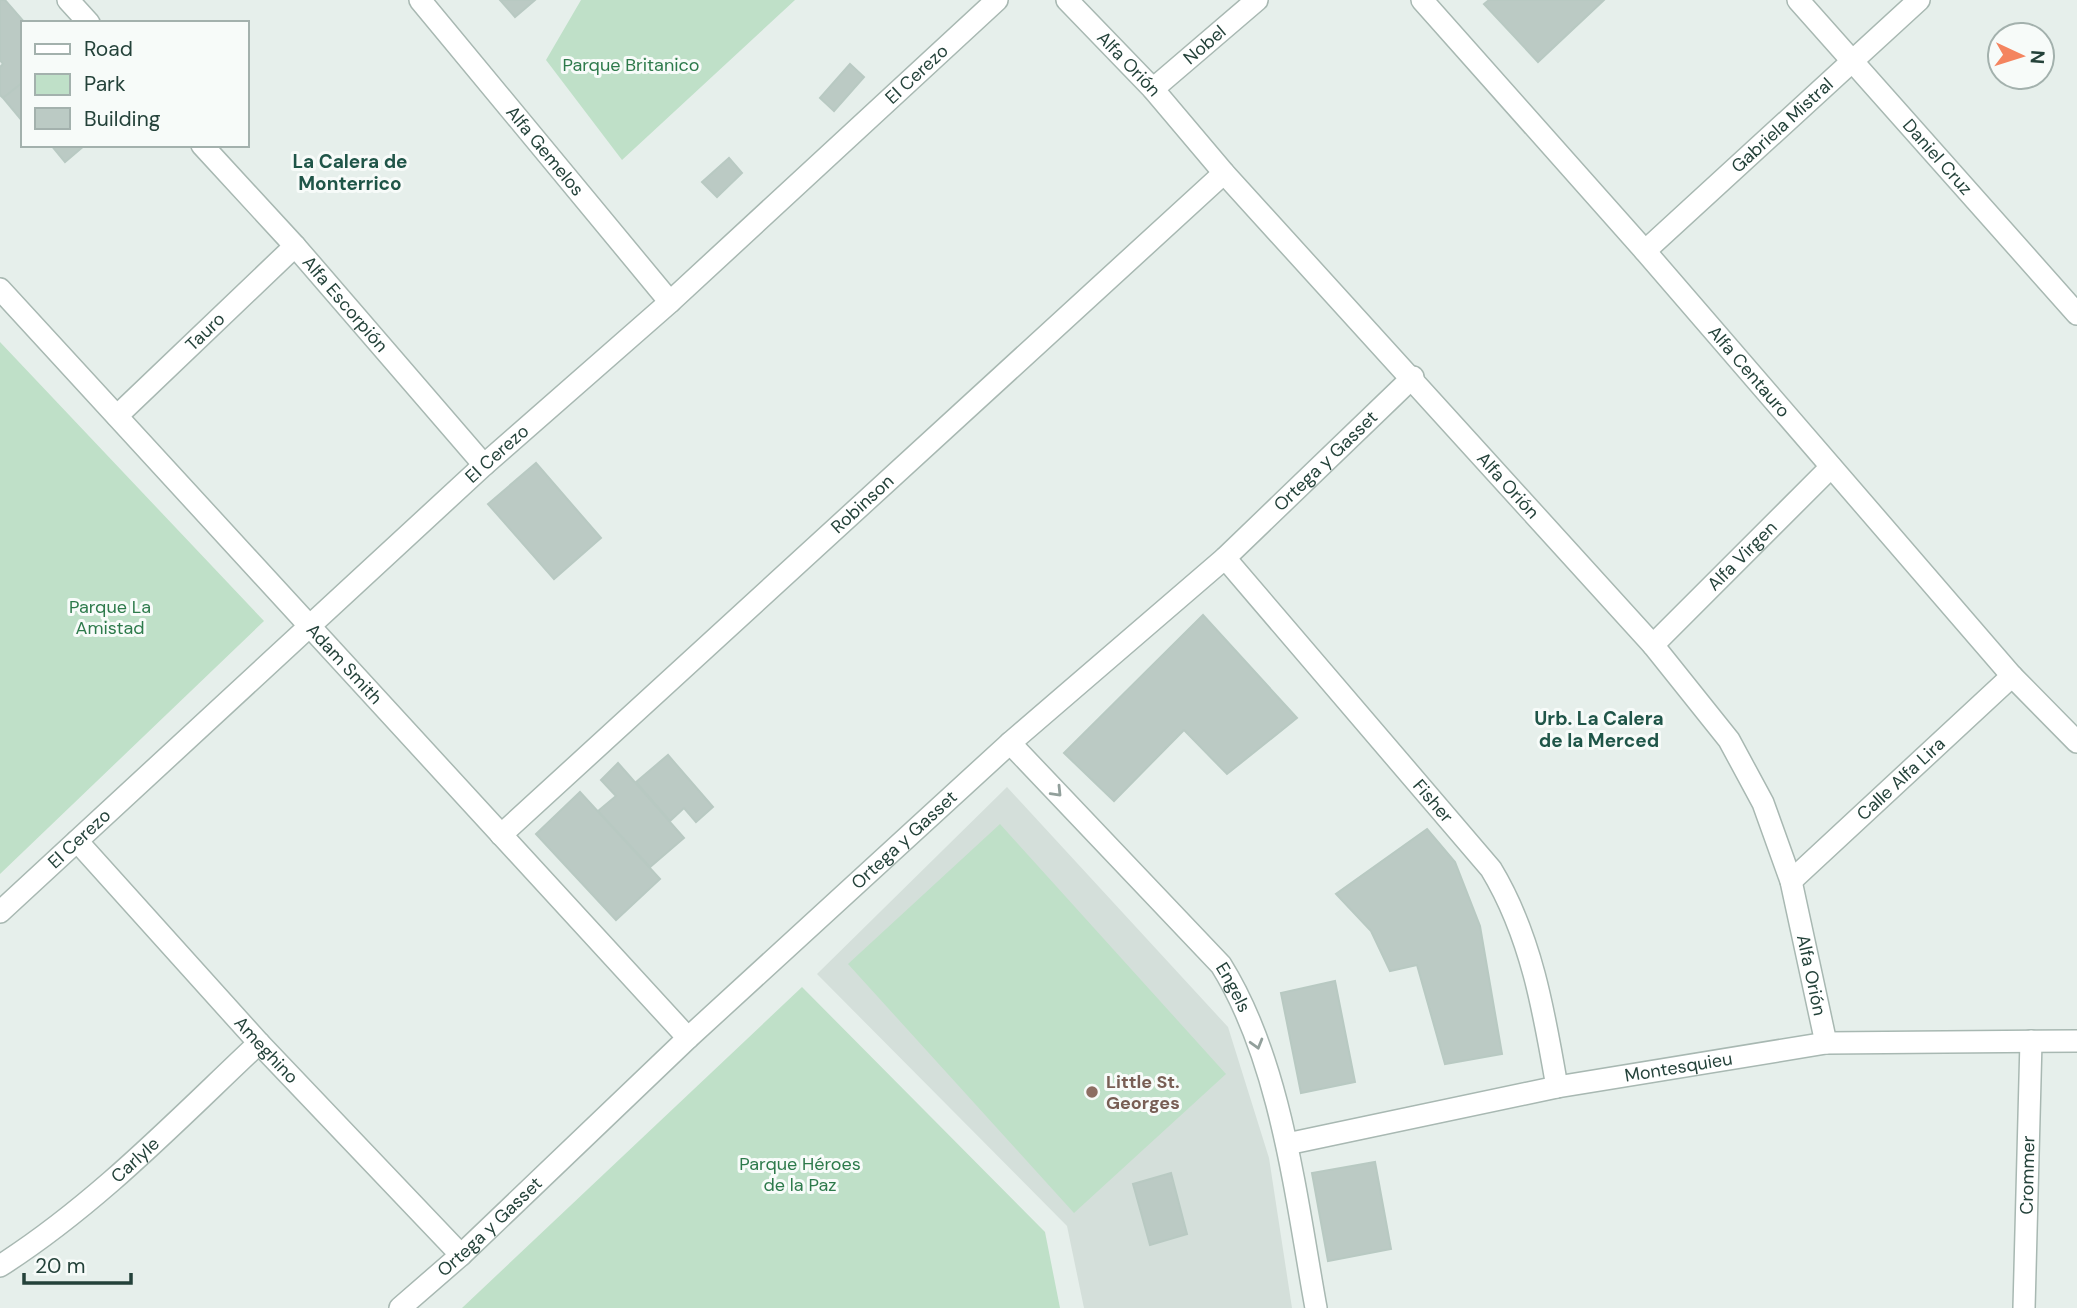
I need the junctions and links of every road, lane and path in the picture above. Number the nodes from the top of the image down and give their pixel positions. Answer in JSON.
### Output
{"nodes":[{"id":1,"x":68,"y":0,"type":"edge"},
{"id":2,"x":420,"y":0,"type":"edge"},
{"id":3,"x":997,"y":0,"type":"edge"},
{"id":4,"x":1067,"y":0,"type":"edge"},
{"id":5,"x":1257,"y":0,"type":"edge"},
{"id":6,"x":1422,"y":0,"type":"edge"},
{"id":7,"x":1798,"y":0,"type":"edge"},
{"id":8,"x":1919,"y":0,"type":"edge"},
{"id":9,"x":87,"y":21,"type":"edge"},
{"id":10,"x":1853,"y":62,"type":"junction"},
{"id":11,"x":1153,"y":89,"type":"junction"},
{"id":12,"x":204,"y":147,"type":"edge"},
{"id":13,"x":1224,"y":173,"type":"junction"},
{"id":14,"x":295,"y":246,"type":"junction"},
{"id":15,"x":1645,"y":251,"type":"junction"},
{"id":16,"x":0,"y":289,"type":"edge"},
{"id":17,"x":670,"y":302,"type":"junction"},
{"id":18,"x":2077,"y":314,"type":"edge"},
{"id":19,"x":1413,"y":377,"type":"junction"},
{"id":20,"x":117,"y":416,"type":"junction"},
{"id":21,"x":484,"y":465,"type":"junction"},
{"id":22,"x":1831,"y":467,"type":"junction"},
{"id":23,"x":1225,"y":558,"type":"junction"},
{"id":24,"x":310,"y":626,"type":"junction"},
{"id":25,"x":1653,"y":645,"type":"junction"},
{"id":26,"x":2012,"y":676,"type":"junction"},
{"id":27,"x":2077,"y":742,"type":"edge"},
{"id":28,"x":1010,"y":743,"type":"junction"},
{"id":29,"x":501,"y":835,"type":"junction"},
{"id":30,"x":77,"y":841,"type":"junction"},
{"id":31,"x":1791,"y":881,"type":"junction"},
{"id":32,"x":0,"y":912,"type":"edge"},
{"id":33,"x":688,"y":1038,"type":"junction"},
{"id":34,"x":2031,"y":1041,"type":"junction"},
{"id":35,"x":2077,"y":1041,"type":"edge"},
{"id":36,"x":259,"y":1042,"type":"junction"},
{"id":37,"x":1826,"y":1043,"type":"junction"},
{"id":38,"x":1557,"y":1087,"type":"junction"},
{"id":39,"x":1287,"y":1144,"type":"junction"},
{"id":40,"x":461,"y":1255,"type":"junction"},
{"id":41,"x":0,"y":1266,"type":"edge"},
{"id":42,"x":400,"y":1308,"type":"edge"},
{"id":43,"x":1316,"y":1308,"type":"edge"},
{"id":44,"x":2024,"y":1308,"type":"edge"}],
"edges":[{"from":1,"to":9,"type":"street"},
{"from":2,"to":17,"type":"street","name":"Alfa Gemelos"},
{"from":3,"to":17,"type":"street","name":"El Cerezo"},
{"from":4,"to":11,"type":"street","name":"Alfa Orión"},
{"from":5,"to":11,"type":"street","name":"Nobel"},
{"from":6,"to":15,"type":"street","name":"Alfa Centauro"},
{"from":7,"to":10,"type":"street","name":"Daniel Cruz"},
{"from":8,"to":10,"type":"street","name":"Gabriela Mistral"},
{"from":10,"to":15,"type":"street","name":"Gabriela Mistral"},
{"from":10,"to":18,"type":"street","name":"Daniel Cruz"},
{"from":11,"to":13,"type":"street","name":"Alfa Orión"},
{"from":12,"to":14,"type":"street","name":"Alfa Escorpión"},
{"from":13,"to":19,"type":"street","name":"Alfa Orión"},
{"from":13,"to":29,"type":"street","name":"Robinson"},
{"from":14,"to":20,"type":"street","name":"Tauro"},
{"from":14,"to":21,"type":"street","name":"Alfa Escorpión"},
{"from":15,"to":22,"type":"street","name":"Alfa Centauro"},
{"from":16,"to":20,"type":"street","name":"Adam Smith"},
{"from":17,"to":21,"type":"street","name":"El Cerezo"},
{"from":19,"to":23,"type":"street","name":"Ortega y Gasset"},
{"from":19,"to":25,"type":"street","name":"Alfa Orión"},
{"from":20,"to":24,"type":"street","name":"Adam Smith"},
{"from":21,"to":24,"type":"street","name":"El Cerezo"},
{"from":22,"to":25,"type":"street","name":"Alfa Virgen"},
{"from":22,"to":26,"type":"street","name":"Alfa Centauro"},
{"from":23,"to":28,"type":"street","name":"Ortega y Gasset"},
{"from":23,"to":38,"type":"street","name":"Fisher"},
{"from":24,"to":29,"type":"street","name":"Adam Smith"},
{"from":24,"to":30,"type":"street","name":"El Cerezo"},
{"from":25,"to":31,"type":"street","name":"Alfa Orión"},
{"from":26,"to":27,"type":"street","name":"Alfa Centauro"},
{"from":26,"to":31,"type":"street","name":"Calle Alfa Lira"},
{"from":28,"to":33,"type":"street","name":"Ortega y Gasset"},
{"from":28,"to":39,"type":"street","name":"Engels","one_way":true},
{"from":29,"to":33,"type":"street","name":"Adam Smith"},
{"from":30,"to":32,"type":"street","name":"El Cerezo"},
{"from":30,"to":36,"type":"street","name":"Ameghino"},
{"from":31,"to":37,"type":"street","name":"Alfa Orión"},
{"from":33,"to":40,"type":"street","name":"Ortega y Gasset"},
{"from":34,"to":35,"type":"street","name":"Montesquieu"},
{"from":34,"to":37,"type":"street","name":"Montesquieu"},
{"from":34,"to":44,"type":"street","name":"Crommer"},
{"from":36,"to":40,"type":"street","name":"Ameghino"},
{"from":36,"to":41,"type":"street","name":"Carlyle"},
{"from":37,"to":38,"type":"street","name":"Montesquieu"},
{"from":38,"to":39,"type":"street","name":"Montesquieu"},
{"from":39,"to":43,"type":"street","name":"Engels"},
{"from":40,"to":42,"type":"street","name":"Ortega y Gasset"}]}
